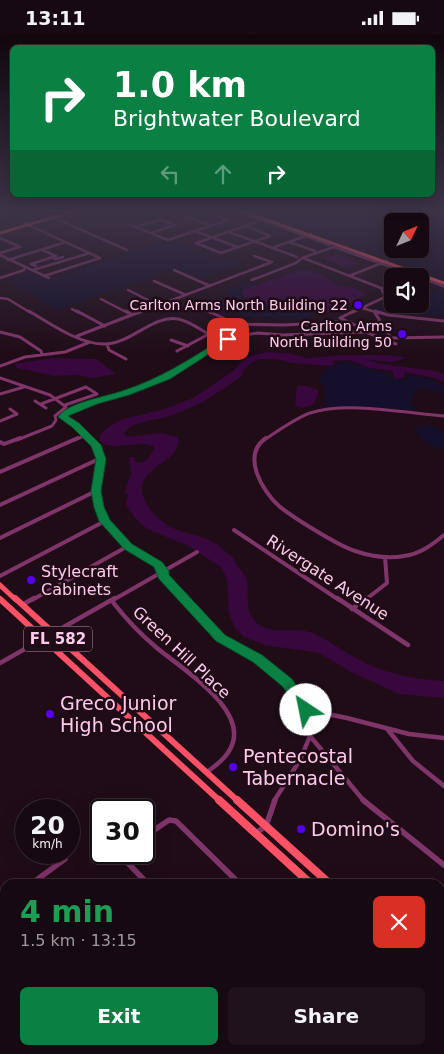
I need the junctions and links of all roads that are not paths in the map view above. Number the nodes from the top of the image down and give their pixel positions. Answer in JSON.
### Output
{"nodes":[{"id":1,"x":302,"y":258,"type":"edge"},
{"id":2,"x":8,"y":259,"type":"joint"},
{"id":3,"x":47,"y":259,"type":"edge"},
{"id":4,"x":72,"y":259,"type":"edge"},
{"id":5,"x":98,"y":259,"type":"edge"},
{"id":6,"x":262,"y":259,"type":"edge"},
{"id":7,"x":303,"y":259,"type":"edge"},
{"id":8,"x":367,"y":259,"type":"edge"},
{"id":9,"x":369,"y":259,"type":"edge"},
{"id":10,"x":378,"y":259,"type":"edge"},
{"id":11,"x":0,"y":262,"type":"edge"},
{"id":12,"x":388,"y":262,"type":"junction"},
{"id":13,"x":380,"y":263,"type":"junction"},
{"id":14,"x":36,"y":266,"type":"dead end"},
{"id":15,"x":25,"y":267,"type":"junction"},
{"id":16,"x":394,"y":268,"type":"edge"},
{"id":17,"x":174,"y":270,"type":"dead end"},
{"id":18,"x":33,"y":271,"type":"junction"},
{"id":19,"x":44,"y":276,"type":"junction"},
{"id":20,"x":350,"y":276,"type":"junction"},
{"id":21,"x":0,"y":278,"type":"edge"},
{"id":22,"x":49,"y":278,"type":"dead end"},
{"id":23,"x":252,"y":280,"type":"dead end"},
{"id":24,"x":429,"y":280,"type":"edge"},
{"id":25,"x":154,"y":281,"type":"dead end"},
{"id":26,"x":444,"y":283,"type":"edge"},
{"id":27,"x":210,"y":286,"type":"junction"},
{"id":28,"x":381,"y":288,"type":"junction"},
{"id":29,"x":384,"y":288,"type":"edge"},
{"id":30,"x":128,"y":290,"type":"dead end"},
{"id":31,"x":186,"y":295,"type":"junction"},
{"id":32,"x":0,"y":298,"type":"edge"},
{"id":33,"x":101,"y":299,"type":"dead end"},
{"id":34,"x":216,"y":303,"type":"dead end"},
{"id":35,"x":158,"y":305,"type":"junction"},
{"id":36,"x":362,"y":308,"type":"junction"},
{"id":37,"x":72,"y":309,"type":"dead end"},
{"id":38,"x":375,"y":313,"type":"junction"},
{"id":39,"x":131,"y":314,"type":"junction"},
{"id":40,"x":444,"y":321,"type":"edge"},
{"id":41,"x":337,"y":322,"type":"dead end"},
{"id":42,"x":236,"y":324,"type":"junction"},
{"id":43,"x":355,"y":325,"type":"dead end"},
{"id":44,"x":105,"y":326,"type":"junction"},
{"id":45,"x":0,"y":332,"type":"edge"},
{"id":46,"x":209,"y":333,"type":"junction"},
{"id":47,"x":78,"y":336,"type":"junction"},
{"id":48,"x":444,"y":337,"type":"edge"},
{"id":49,"x":171,"y":340,"type":"dead end"},
{"id":50,"x":90,"y":342,"type":"junction"},
{"id":51,"x":396,"y":344,"type":"dead end"},
{"id":52,"x":107,"y":345,"type":"junction"},
{"id":53,"x":188,"y":346,"type":"junction"},
{"id":54,"x":177,"y":351,"type":"dead end"},
{"id":55,"x":42,"y":355,"type":"junction"},
{"id":56,"x":126,"y":359,"type":"dead end"},
{"id":57,"x":0,"y":366,"type":"edge"},
{"id":58,"x":1,"y":379,"type":"edge"},
{"id":59,"x":25,"y":387,"type":"junction"},
{"id":60,"x":0,"y":394,"type":"edge"},
{"id":61,"x":55,"y":398,"type":"junction"},
{"id":62,"x":35,"y":401,"type":"dead end"},
{"id":63,"x":41,"y":404,"type":"junction"},
{"id":64,"x":65,"y":405,"type":"junction"},
{"id":65,"x":46,"y":408,"type":"dead end"},
{"id":66,"x":10,"y":409,"type":"dead end"},
{"id":67,"x":444,"y":417,"type":"edge"},
{"id":68,"x":0,"y":421,"type":"edge"},
{"id":69,"x":86,"y":435,"type":"junction"},
{"id":70,"x":1,"y":444,"type":"edge"},
{"id":71,"x":101,"y":459,"type":"junction"},
{"id":72,"x":0,"y":472,"type":"edge"},
{"id":73,"x":96,"y":491,"type":"junction"},
{"id":74,"x":0,"y":505,"type":"edge"},
{"id":75,"x":105,"y":521,"type":"junction"},
{"id":76,"x":234,"y":530,"type":"dead end"},
{"id":77,"x":444,"y":535,"type":"edge"},
{"id":78,"x":0,"y":538,"type":"edge"},
{"id":79,"x":442,"y":541,"type":"edge"},
{"id":80,"x":128,"y":546,"type":"junction"},
{"id":81,"x":197,"y":552,"type":"dead end"},
{"id":82,"x":385,"y":557,"type":"junction"},
{"id":83,"x":163,"y":571,"type":"junction"},
{"id":84,"x":0,"y":575,"type":"edge"},
{"id":85,"x":0,"y":585,"type":"edge"},
{"id":86,"x":0,"y":599,"type":"edge"},
{"id":87,"x":112,"y":601,"type":"junction"},
{"id":88,"x":22,"y":605,"type":"junction"},
{"id":89,"x":352,"y":609,"type":"junction"},
{"id":90,"x":53,"y":634,"type":"junction"},
{"id":91,"x":44,"y":639,"type":"junction"},
{"id":92,"x":408,"y":645,"type":"dead end"},
{"id":93,"x":0,"y":663,"type":"edge"},
{"id":94,"x":306,"y":710,"type":"junction"},
{"id":95,"x":388,"y":730,"type":"junction"},
{"id":96,"x":310,"y":736,"type":"junction"},
{"id":97,"x":444,"y":738,"type":"edge"},
{"id":98,"x":207,"y":772,"type":"junction"},
{"id":99,"x":444,"y":786,"type":"edge"},
{"id":100,"x":266,"y":826,"type":"junction"},
{"id":101,"x":155,"y":830,"type":"edge"},
{"id":102,"x":256,"y":833,"type":"junction"},
{"id":103,"x":58,"y":864,"type":"edge"},
{"id":104,"x":129,"y":864,"type":"edge"},
{"id":105,"x":444,"y":865,"type":"edge"},
{"id":106,"x":38,"y":879,"type":"edge"},
{"id":107,"x":142,"y":879,"type":"edge"},
{"id":108,"x":235,"y":879,"type":"edge"},
{"id":109,"x":306,"y":879,"type":"edge"},
{"id":110,"x":324,"y":879,"type":"edge"}],
"edges":[{"from":1,"to":23,"type":"street"},
{"from":2,"to":11,"type":"street"},
{"from":2,"to":15,"type":"street"},
{"from":3,"to":14,"type":"street"},
{"from":4,"to":18,"type":"street"},
{"from":5,"to":19,"type":"street"},
{"from":6,"to":27,"type":"street"},
{"from":7,"to":20,"type":"street"},
{"from":8,"to":13,"type":"street"},
{"from":9,"to":13,"type":"main road"},
{"from":10,"to":12,"type":"main road"},
{"from":12,"to":13,"type":"main road"},
{"from":12,"to":26,"type":"main road"},
{"from":13,"to":16,"type":"street"},
{"from":13,"to":20,"type":"street"},
{"from":15,"to":18,"type":"street"},
{"from":15,"to":21,"type":"street"},
{"from":17,"to":27,"type":"street"},
{"from":18,"to":19,"type":"street"},
{"from":19,"to":22,"type":"street"},
{"from":20,"to":28,"type":"street"},
{"from":24,"to":26,"type":"street"},
{"from":25,"to":31,"type":"street"},
{"from":27,"to":31,"type":"street"},
{"from":28,"to":29,"type":"street"},
{"from":28,"to":36,"type":"street"},
{"from":30,"to":35,"type":"street"},
{"from":31,"to":35,"type":"street"},
{"from":32,"to":47,"type":"street"},
{"from":33,"to":39,"type":"street"},
{"from":34,"to":42,"type":"street"},
{"from":35,"to":39,"type":"street"},
{"from":36,"to":38,"type":"street"},
{"from":36,"to":43,"type":"street"},
{"from":37,"to":44,"type":"street"},
{"from":38,"to":40,"type":"street"},
{"from":38,"to":48,"type":"street"},
{"from":39,"to":44,"type":"street"},
{"from":41,"to":42,"type":"street"},
{"from":42,"to":46,"type":"street"},
{"from":44,"to":47,"type":"street"},
{"from":45,"to":55,"type":"street"},
{"from":46,"to":52,"type":"street"},
{"from":46,"to":53,"type":"street"},
{"from":47,"to":50,"type":"street"},
{"from":49,"to":53,"type":"street"},
{"from":50,"to":52,"type":"street"},
{"from":50,"to":55,"type":"street"},
{"from":51,"to":69,"type":"street"},
{"from":52,"to":56,"type":"street"},
{"from":53,"to":54,"type":"street"},
{"from":55,"to":57,"type":"street"},
{"from":58,"to":59,"type":"street"},
{"from":59,"to":60,"type":"street"},
{"from":59,"to":61,"type":"street"},
{"from":61,"to":63,"type":"street"},
{"from":61,"to":64,"type":"street"},
{"from":61,"to":64,"type":"street"},
{"from":62,"to":63,"type":"street"},
{"from":63,"to":65,"type":"street"},
{"from":64,"to":70,"type":"street"},
{"from":66,"to":68,"type":"street"},
{"from":67,"to":82,"type":"street"},
{"from":69,"to":71,"type":"street"},
{"from":69,"to":72,"type":"street"},
{"from":71,"to":73,"type":"street"},
{"from":71,"to":74,"type":"street"},
{"from":73,"to":75,"type":"street"},
{"from":73,"to":78,"type":"street"},
{"from":75,"to":80,"type":"street"},
{"from":75,"to":84,"type":"street"},
{"from":76,"to":89,"type":"street","name":"Rivergate Avenue"},
{"from":77,"to":79,"type":"street"},
{"from":79,"to":82,"type":"street"},
{"from":80,"to":83,"type":"street"},
{"from":80,"to":88,"type":"street"},
{"from":81,"to":83,"type":"street"},
{"from":82,"to":89,"type":"street"},
{"from":83,"to":87,"type":"street"},
{"from":83,"to":94,"type":"street"},
{"from":85,"to":88,"type":"main road","number":"FL 582"},
{"from":86,"to":91,"type":"main road","number":"FL 582"},
{"from":87,"to":90,"type":"street"},
{"from":87,"to":98,"type":"street","name":"Green Hill Place"},
{"from":88,"to":90,"type":"main road","number":"FL 582"},
{"from":89,"to":92,"type":"street","name":"Rivergate Avenue"},
{"from":90,"to":91,"type":"street"},
{"from":90,"to":98,"type":"main road","number":"FL 582"},
{"from":91,"to":93,"type":"street"},
{"from":91,"to":102,"type":"main road","number":"FL 582"},
{"from":94,"to":95,"type":"street"},
{"from":94,"to":96,"type":"street"},
{"from":95,"to":97,"type":"street"},
{"from":95,"to":99,"type":"street"},
{"from":96,"to":100,"type":"street"},
{"from":96,"to":105,"type":"street"},
{"from":98,"to":100,"type":"main road","number":"FL 582"},
{"from":100,"to":102,"type":"street"},
{"from":100,"to":110,"type":"main road","number":"FL 582"},
{"from":101,"to":108,"type":"street"},
{"from":102,"to":109,"type":"main road","number":"FL 582"},
{"from":103,"to":106,"type":"street"},
{"from":104,"to":107,"type":"street"}]}
